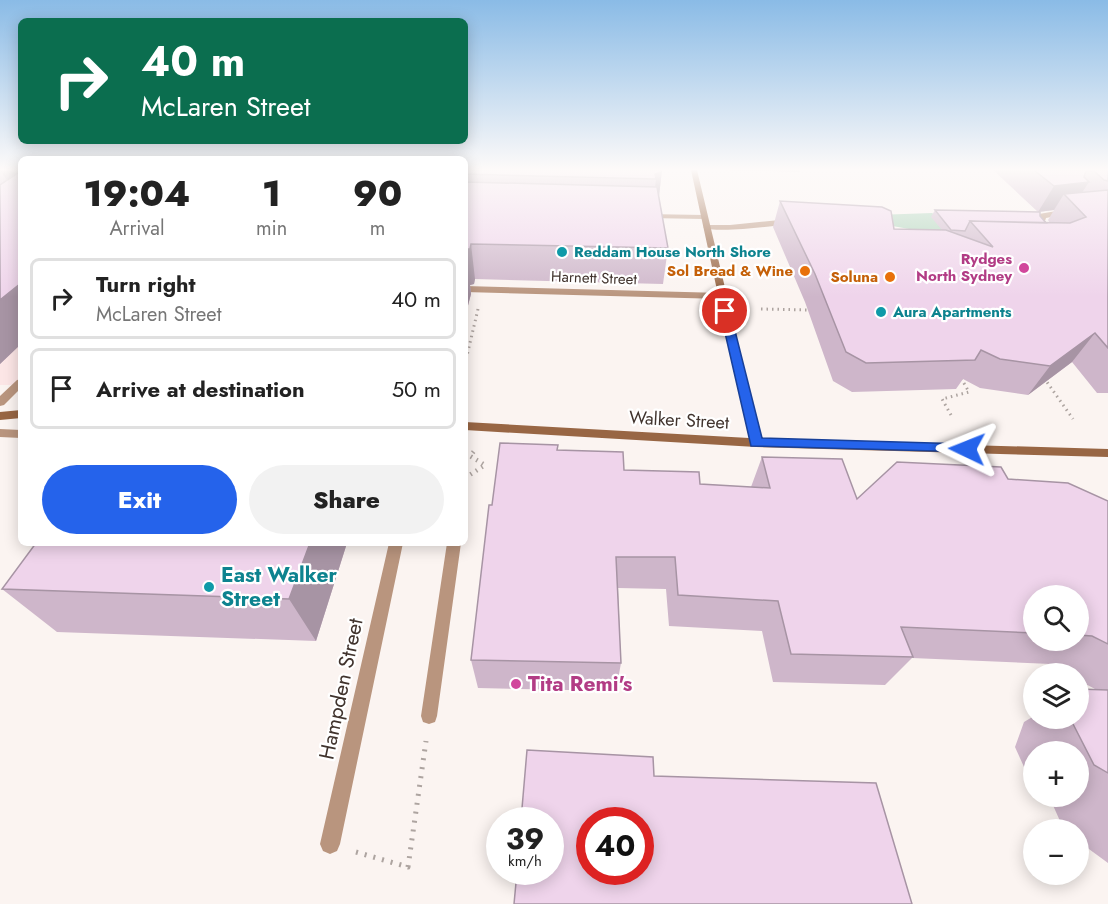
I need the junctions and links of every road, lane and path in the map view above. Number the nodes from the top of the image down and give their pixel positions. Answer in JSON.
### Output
{"nodes":[{"id":1,"x":703,"y":212,"type":"edge"},
{"id":2,"x":1064,"y":212,"type":"edge"},
{"id":3,"x":641,"y":216,"type":"edge"},
{"id":4,"x":704,"y":217,"type":"junction"},
{"id":5,"x":799,"y":222,"type":"edge"},
{"id":6,"x":707,"y":227,"type":"junction"},
{"id":7,"x":1058,"y":238,"type":"edge"},
{"id":8,"x":468,"y":289,"type":"edge"},
{"id":9,"x":482,"y":290,"type":"junction"},
{"id":10,"x":722,"y":296,"type":"junction"},
{"id":11,"x":761,"y":309,"type":"dead end"},
{"id":12,"x":817,"y":310,"type":"edge"},
{"id":13,"x":468,"y":351,"type":"edge"},
{"id":14,"x":1039,"y":370,"type":"edge"},
{"id":15,"x":957,"y":372,"type":"edge"},
{"id":16,"x":18,"y":385,"type":"edge"},
{"id":17,"x":0,"y":402,"type":"edge"},
{"id":18,"x":18,"y":414,"type":"edge"},
{"id":19,"x":951,"y":415,"type":"dead end"},
{"id":20,"x":0,"y":416,"type":"edge"},
{"id":21,"x":1073,"y":419,"type":"dead end"},
{"id":22,"x":468,"y":426,"type":"edge"},
{"id":23,"x":0,"y":433,"type":"edge"},
{"id":24,"x":18,"y":434,"type":"edge"},
{"id":25,"x":756,"y":442,"type":"junction"},
{"id":26,"x":475,"y":450,"type":"dead end"},
{"id":27,"x":1108,"y":453,"type":"edge"},
{"id":28,"x":468,"y":476,"type":"edge"},
{"id":29,"x":395,"y":546,"type":"edge"},
{"id":30,"x":454,"y":546,"type":"edge"},
{"id":31,"x":429,"y":716,"type":"joint"},
{"id":32,"x":330,"y":844,"type":"joint"}],
"edges":[{"from":1,"to":4,"type":"street"},
{"from":2,"to":7,"type":"street"},
{"from":3,"to":4,"type":"street"},
{"from":4,"to":6,"type":"street"},
{"from":5,"to":6,"type":"street"},
{"from":6,"to":10,"type":"street"},
{"from":8,"to":9,"type":"street","name":"Harnett Street"},
{"from":9,"to":10,"type":"street","name":"Harnett Street"},
{"from":9,"to":13,"type":"path"},
{"from":10,"to":25,"type":"street"},
{"from":11,"to":12,"type":"path"},
{"from":14,"to":21,"type":"path"},
{"from":15,"to":19,"type":"path"},
{"from":16,"to":17,"type":"street"},
{"from":18,"to":20,"type":"street"},
{"from":22,"to":25,"type":"street","name":"Walker Street"},
{"from":23,"to":24,"type":"street"},
{"from":25,"to":27,"type":"street","name":"Walker Street"},
{"from":26,"to":28,"type":"path"},
{"from":29,"to":32,"type":"street","name":"Hampden Street"},
{"from":30,"to":31,"type":"street"},
{"from":31,"to":32,"type":"path"}]}
